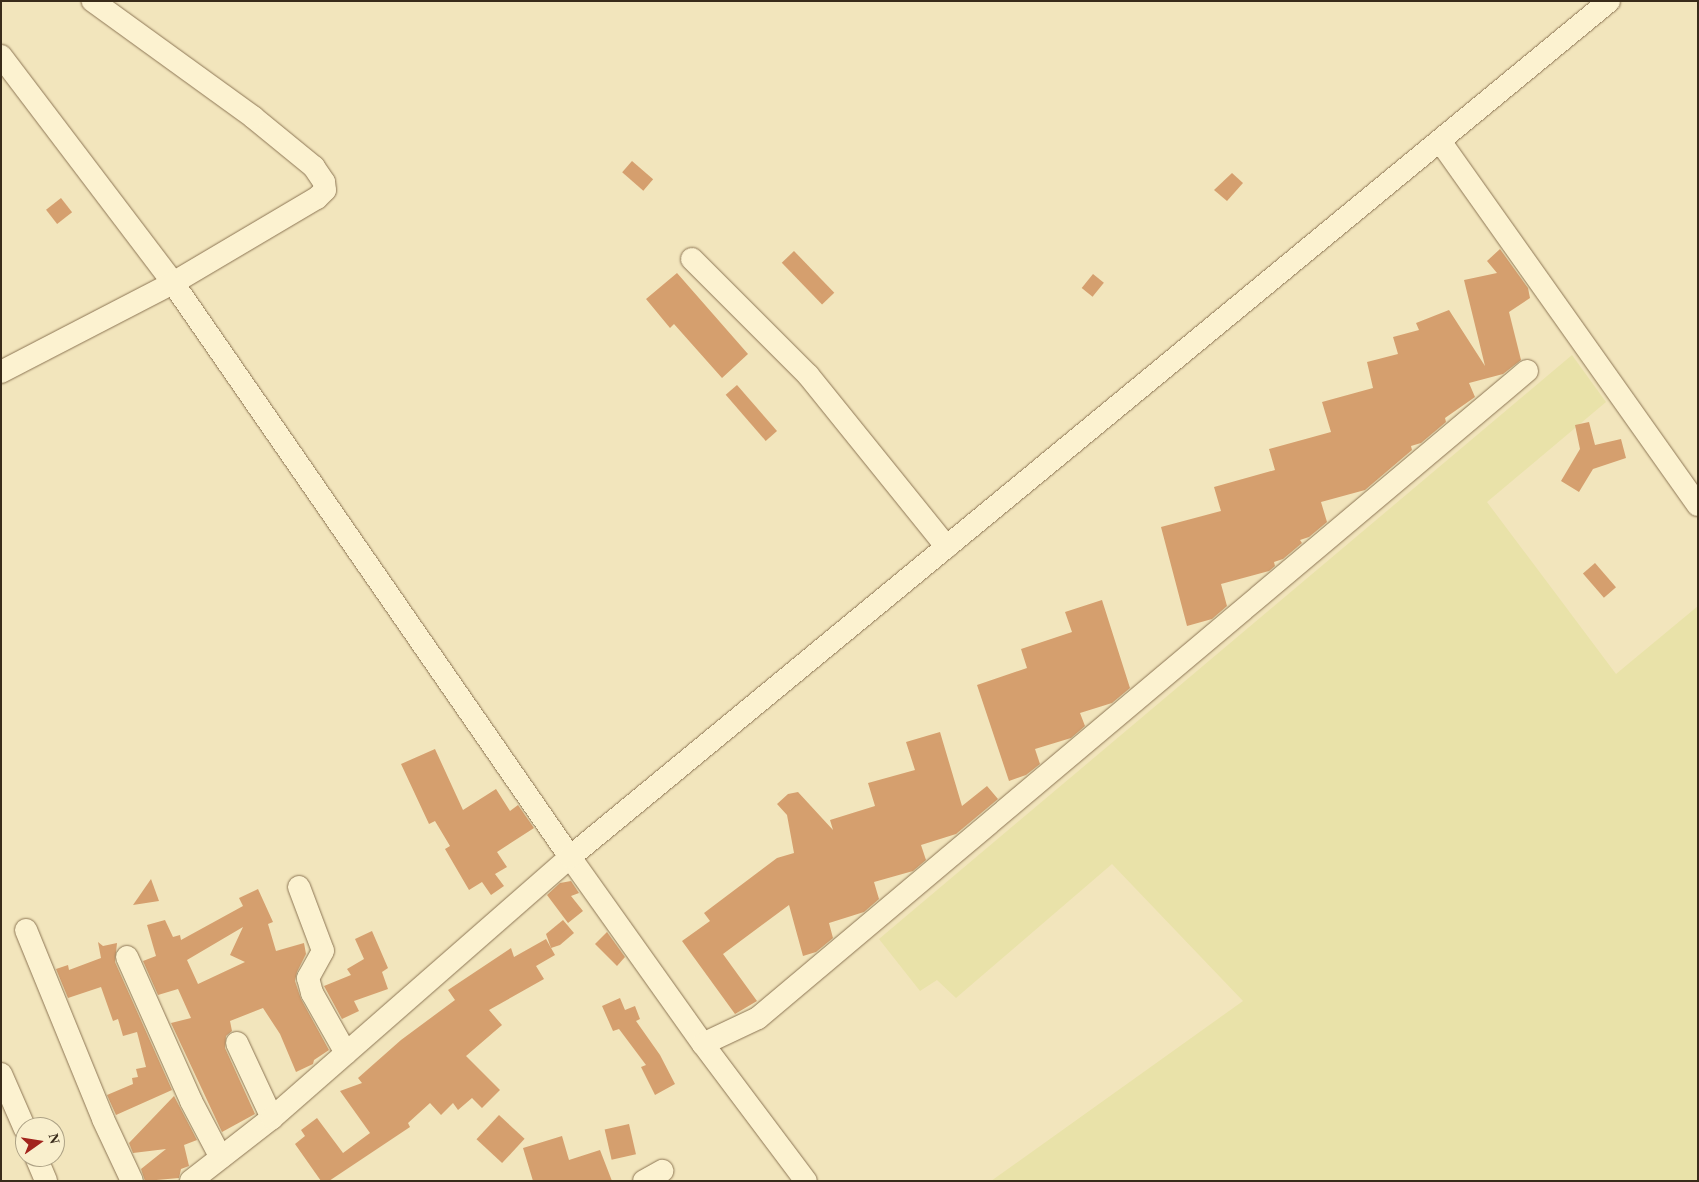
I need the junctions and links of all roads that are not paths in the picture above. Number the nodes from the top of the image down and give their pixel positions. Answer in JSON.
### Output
{"nodes":[{"id":1,"x":93,"y":1,"type":"edge"},
{"id":2,"x":1609,"y":1,"type":"edge"},
{"id":3,"x":1,"y":56,"type":"edge"},
{"id":4,"x":1440,"y":141,"type":"junction"},
{"id":5,"x":692,"y":259,"type":"dead end"},
{"id":6,"x":173,"y":284,"type":"junction"},
{"id":7,"x":1527,"y":371,"type":"dead end"},
{"id":8,"x":1,"y":372,"type":"edge"},
{"id":9,"x":1698,"y":505,"type":"edge"},
{"id":10,"x":947,"y":547,"type":"junction"},
{"id":11,"x":570,"y":857,"type":"junction"},
{"id":12,"x":299,"y":887,"type":"dead end"},
{"id":13,"x":26,"y":930,"type":"dead end"},
{"id":14,"x":127,"y":957,"type":"dead end"},
{"id":15,"x":237,"y":1043,"type":"dead end"},
{"id":16,"x":703,"y":1044,"type":"junction"},
{"id":17,"x":346,"y":1053,"type":"junction"},
{"id":18,"x":1,"y":1074,"type":"edge"},
{"id":19,"x":20,"y":1117,"type":"edge"},
{"id":20,"x":272,"y":1118,"type":"junction"},
{"id":21,"x":40,"y":1167,"type":"edge"},
{"id":22,"x":207,"y":1172,"type":"edge"},
{"id":23,"x":46,"y":1181,"type":"edge"},
{"id":24,"x":132,"y":1181,"type":"edge"},
{"id":25,"x":806,"y":1181,"type":"edge"}],
"edges":[{"from":1,"to":6,"type":"street"},
{"from":2,"to":4,"type":"street"},
{"from":3,"to":6,"type":"street"},
{"from":4,"to":9,"type":"street"},
{"from":4,"to":10,"type":"street"},
{"from":5,"to":10,"type":"street"},
{"from":6,"to":8,"type":"street"},
{"from":6,"to":11,"type":"street"},
{"from":7,"to":16,"type":"street"},
{"from":10,"to":11,"type":"street"},
{"from":11,"to":16,"type":"street"},
{"from":11,"to":17,"type":"street"},
{"from":12,"to":17,"type":"street"},
{"from":13,"to":24,"type":"street"},
{"from":14,"to":22,"type":"street"},
{"from":15,"to":20,"type":"street"},
{"from":16,"to":25,"type":"street"},
{"from":17,"to":20,"type":"street"},
{"from":18,"to":19,"type":"street"},
{"from":20,"to":22,"type":"street"},
{"from":21,"to":23,"type":"street"}]}
